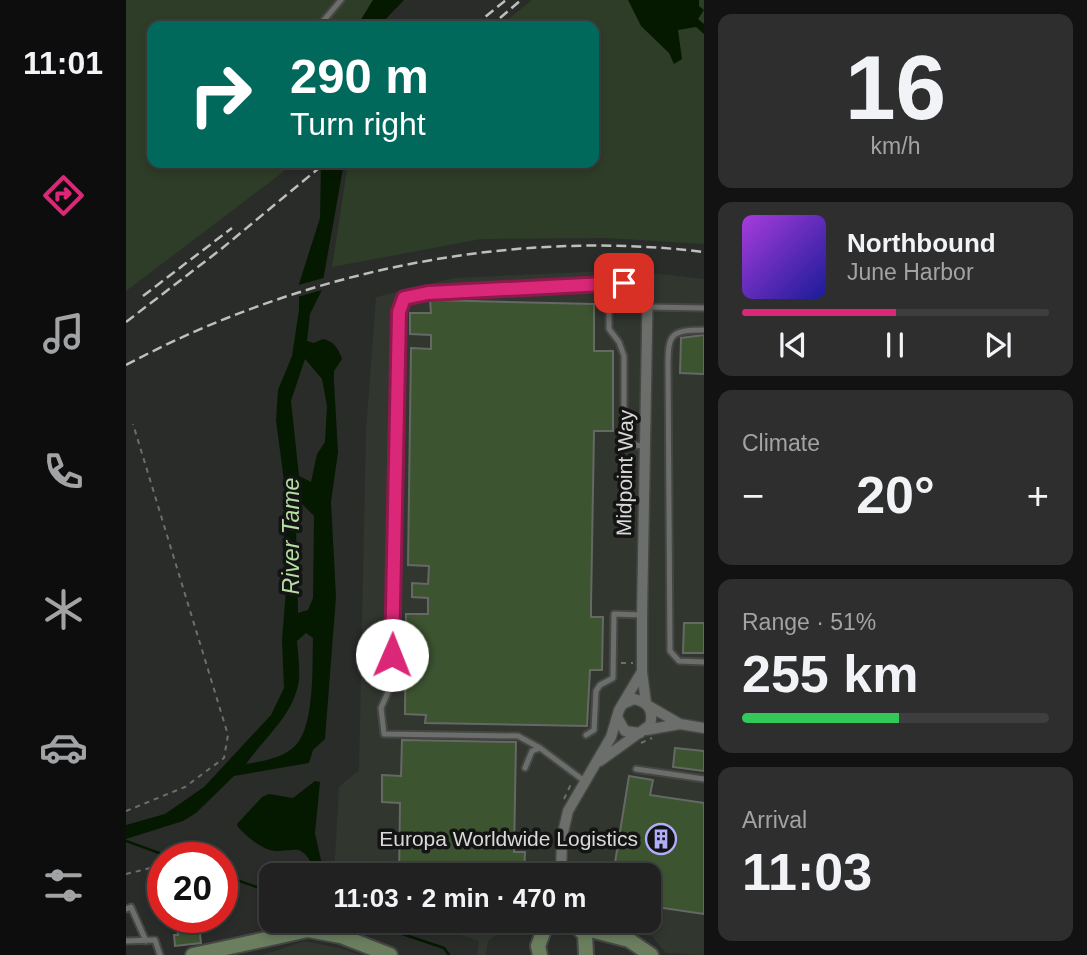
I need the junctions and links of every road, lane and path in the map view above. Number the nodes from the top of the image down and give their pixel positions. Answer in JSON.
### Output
{"nodes":[{"id":1,"x":341,"y":0,"type":"edge"},
{"id":2,"x":323,"y":21,"type":"edge"},
{"id":3,"x":648,"y":280,"type":"joint"},
{"id":4,"x":609,"y":286,"type":"junction"},
{"id":5,"x":648,"y":307,"type":"junction"},
{"id":6,"x":704,"y":308,"type":"edge"},
{"id":7,"x":704,"y":330,"type":"edge"},
{"id":8,"x":133,"y":424,"type":"dead end"},
{"id":9,"x":645,"y":446,"type":"junction"},
{"id":10,"x":642,"y":614,"type":"junction"},
{"id":11,"x":704,"y":662,"type":"edge"},
{"id":12,"x":613,"y":663,"type":"junction"},
{"id":13,"x":642,"y":668,"type":"junction"},
{"id":14,"x":623,"y":704,"type":"junction"},
{"id":15,"x":647,"y":704,"type":"junction"},
{"id":16,"x":617,"y":716,"type":"junction"},
{"id":17,"x":680,"y":724,"type":"junction"},
{"id":18,"x":704,"y":728,"type":"edge"},
{"id":19,"x":643,"y":732,"type":"junction"},
{"id":20,"x":586,"y":735,"type":"dead end"},
{"id":21,"x":659,"y":735,"type":"dead end"},
{"id":22,"x":636,"y":744,"type":"dead end"},
{"id":23,"x":540,"y":748,"type":"junction"},
{"id":24,"x":595,"y":765,"type":"junction"},
{"id":25,"x":525,"y":768,"type":"dead end"},
{"id":26,"x":636,"y":769,"type":"dead end"},
{"id":27,"x":704,"y":779,"type":"edge"},
{"id":28,"x":583,"y":780,"type":"junction"},
{"id":29,"x":126,"y":811,"type":"edge"},
{"id":30,"x":561,"y":863,"type":"edge"},
{"id":31,"x":147,"y":869,"type":"edge"},
{"id":32,"x":126,"y":874,"type":"edge"},
{"id":33,"x":126,"y":909,"type":"edge"},
{"id":34,"x":543,"y":933,"type":"edge"},
{"id":35,"x":544,"y":933,"type":"edge"},
{"id":36,"x":583,"y":933,"type":"edge"},
{"id":37,"x":605,"y":933,"type":"edge"},
{"id":38,"x":610,"y":933,"type":"edge"},
{"id":39,"x":126,"y":941,"type":"edge"},
{"id":40,"x":146,"y":941,"type":"junction"},
{"id":41,"x":587,"y":953,"type":"edge"},
{"id":42,"x":160,"y":955,"type":"edge"},
{"id":43,"x":192,"y":955,"type":"edge"},
{"id":44,"x":390,"y":955,"type":"edge"},
{"id":45,"x":531,"y":955,"type":"edge"},
{"id":46,"x":540,"y":955,"type":"edge"},
{"id":47,"x":651,"y":955,"type":"edge"}],
"edges":[{"from":1,"to":2,"type":"lane"},
{"from":3,"to":4,"type":"lane"},
{"from":3,"to":5,"type":"street","name":"Midpoint Way"},
{"from":4,"to":9,"type":"lane"},
{"from":4,"to":23,"type":"lane"},
{"from":5,"to":6,"type":"lane"},
{"from":5,"to":9,"type":"street","name":"Midpoint Way"},
{"from":7,"to":11,"type":"lane"},
{"from":8,"to":29,"type":"path"},
{"from":9,"to":10,"type":"street","name":"Midpoint Way"},
{"from":10,"to":12,"type":"lane"},
{"from":10,"to":13,"type":"street","name":"Midpoint Way"},
{"from":12,"to":13,"type":"path"},
{"from":12,"to":20,"type":"lane"},
{"from":13,"to":14,"type":"street"},
{"from":13,"to":15,"type":"street","name":"Midpoint Way"},
{"from":14,"to":15,"type":"street"},
{"from":14,"to":16,"type":"street"},
{"from":15,"to":17,"type":"street"},
{"from":15,"to":19,"type":"street"},
{"from":16,"to":19,"type":"street"},
{"from":16,"to":24,"type":"street"},
{"from":17,"to":18,"type":"street"},
{"from":17,"to":19,"type":"street"},
{"from":19,"to":24,"type":"street"},
{"from":21,"to":22,"type":"path"},
{"from":23,"to":25,"type":"lane"},
{"from":23,"to":28,"type":"lane"},
{"from":24,"to":28,"type":"street"},
{"from":26,"to":27,"type":"lane"},
{"from":28,"to":30,"type":"street"},
{"from":31,"to":32,"type":"path"},
{"from":33,"to":40,"type":"lane"},
{"from":34,"to":45,"type":"street"},
{"from":35,"to":46,"type":"street"},
{"from":36,"to":41,"type":"street"},
{"from":37,"to":41,"type":"street"},
{"from":38,"to":47,"type":"street"},
{"from":39,"to":40,"type":"lane"},
{"from":40,"to":42,"type":"lane"},
{"from":43,"to":44,"type":"street"}]}
